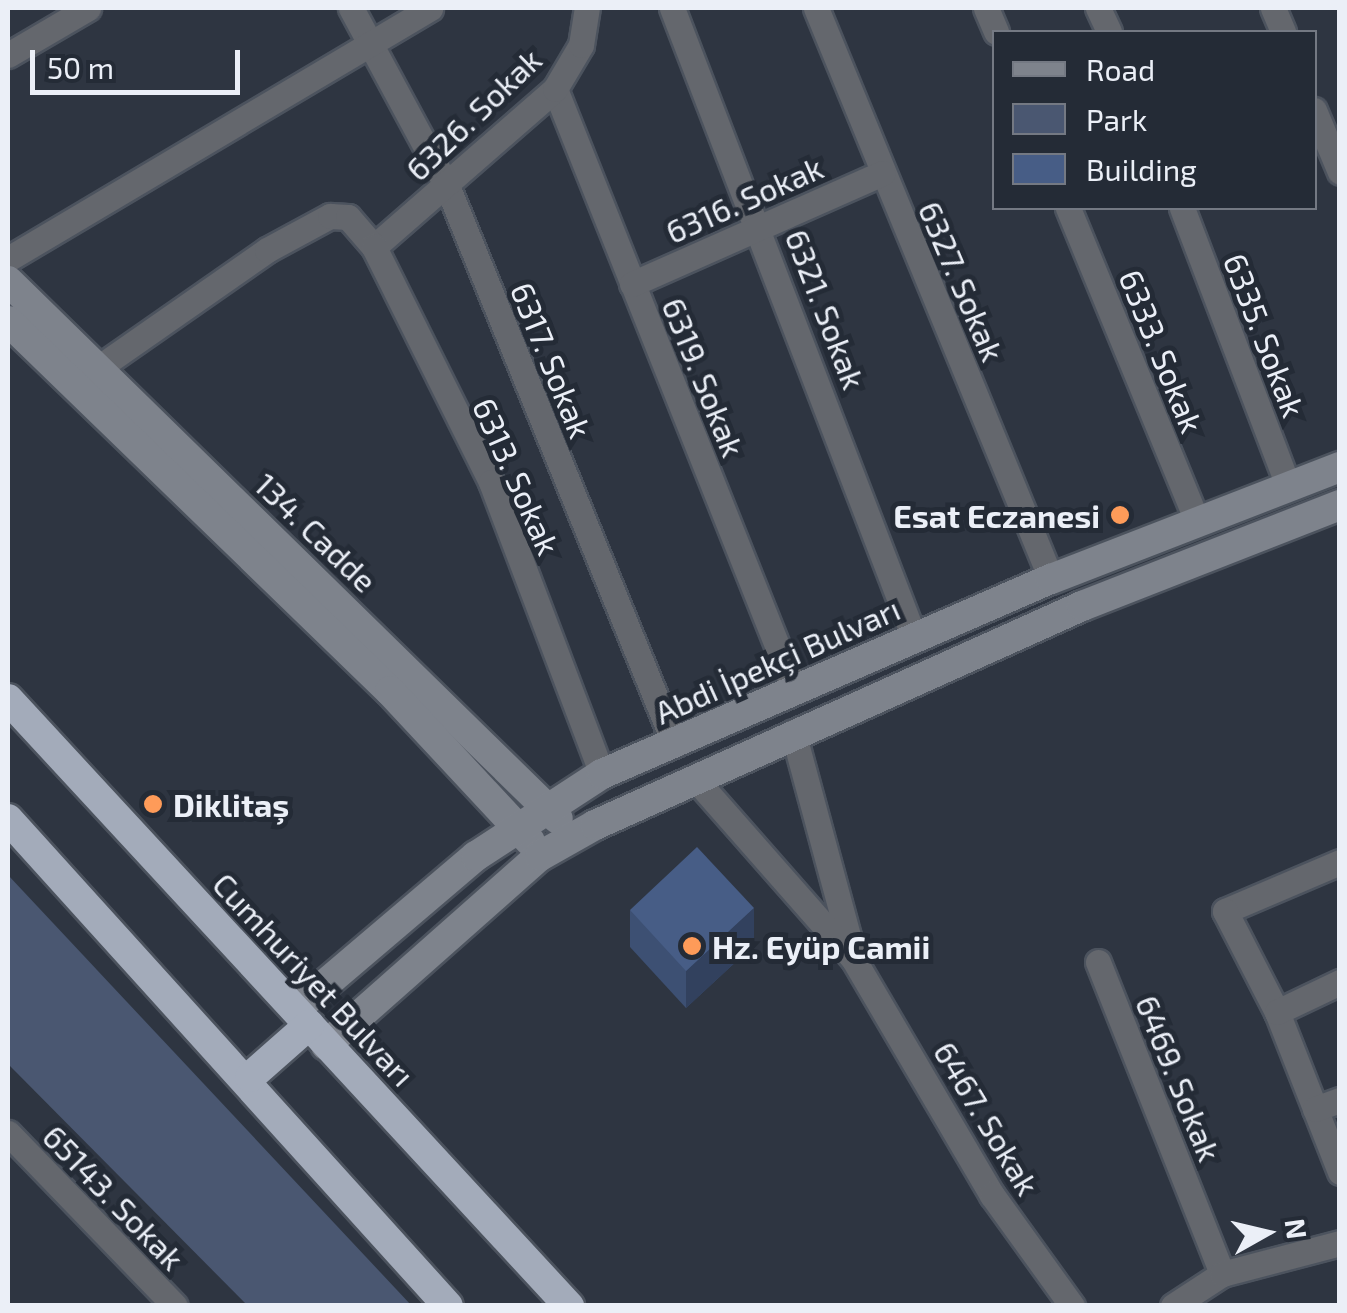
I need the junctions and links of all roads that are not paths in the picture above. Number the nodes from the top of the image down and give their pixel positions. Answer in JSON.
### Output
{"nodes":[{"id":1,"x":351,"y":8,"type":"edge"},
{"id":2,"x":430,"y":8,"type":"edge"},
{"id":3,"x":587,"y":8,"type":"edge"},
{"id":4,"x":672,"y":8,"type":"edge"},
{"id":5,"x":816,"y":8,"type":"edge"},
{"id":6,"x":73,"y":11,"type":"edge"},
{"id":7,"x":372,"y":43,"type":"junction"},
{"id":8,"x":8,"y":56,"type":"edge"},
{"id":9,"x":555,"y":88,"type":"junction"},
{"id":10,"x":1317,"y":117,"type":"edge"},
{"id":11,"x":1340,"y":172,"type":"edge"},
{"id":12,"x":882,"y":173,"type":"junction"},
{"id":13,"x":448,"y":188,"type":"junction"},
{"id":14,"x":1069,"y":210,"type":"edge"},
{"id":15,"x":1183,"y":210,"type":"edge"},
{"id":16,"x":759,"y":226,"type":"junction"},
{"id":17,"x":374,"y":248,"type":"junction"},
{"id":18,"x":8,"y":259,"type":"edge"},
{"id":19,"x":8,"y":282,"type":"edge"},
{"id":20,"x":632,"y":284,"type":"junction"},
{"id":21,"x":8,"y":321,"type":"edge"},
{"id":22,"x":98,"y":368,"type":"junction"},
{"id":23,"x":1340,"y":467,"type":"edge"},
{"id":24,"x":1288,"y":486,"type":"junction"},
{"id":25,"x":1340,"y":504,"type":"edge"},
{"id":26,"x":1196,"y":519,"type":"junction"},
{"id":27,"x":1051,"y":579,"type":"junction"},
{"id":28,"x":914,"y":637,"type":"junction"},
{"id":29,"x":794,"y":688,"type":"junction"},
{"id":30,"x":8,"y":699,"type":"edge"},
{"id":31,"x":793,"y":732,"type":"junction"},
{"id":32,"x":675,"y":746,"type":"junction"},
{"id":33,"x":602,"y":774,"type":"junction"},
{"id":34,"x":697,"y":780,"type":"junction"},
{"id":35,"x":548,"y":804,"type":"junction"},
{"id":36,"x":8,"y":818,"type":"edge"},
{"id":37,"x":518,"y":824,"type":"junction"},
{"id":38,"x":571,"y":838,"type":"junction"},
{"id":39,"x":540,"y":856,"type":"junction"},
{"id":40,"x":1340,"y":862,"type":"edge"},
{"id":41,"x":854,"y":960,"type":"junction"},
{"id":42,"x":1098,"y":962,"type":"dead end"},
{"id":43,"x":1340,"y":982,"type":"edge"},
{"id":44,"x":1277,"y":1012,"type":"junction"},
{"id":45,"x":310,"y":1026,"type":"junction"},
{"id":46,"x":250,"y":1077,"type":"junction"},
{"id":47,"x":1340,"y":1100,"type":"edge"},
{"id":48,"x":1315,"y":1110,"type":"junction"},
{"id":49,"x":8,"y":1132,"type":"edge"},
{"id":50,"x":1340,"y":1172,"type":"edge"},
{"id":51,"x":1340,"y":1243,"type":"edge"},
{"id":52,"x":1222,"y":1274,"type":"junction"},
{"id":53,"x":174,"y":1306,"type":"edge"},
{"id":54,"x":448,"y":1306,"type":"edge"},
{"id":55,"x":569,"y":1306,"type":"edge"},
{"id":56,"x":1072,"y":1306,"type":"edge"},
{"id":57,"x":1173,"y":1306,"type":"edge"}],
"edges":[{"from":1,"to":7,"type":"street","name":"6317. Sokak"},
{"from":2,"to":7,"type":"street"},
{"from":3,"to":9,"type":"street","name":"6326. Sokak"},
{"from":4,"to":16,"type":"street","name":"6321. Sokak"},
{"from":5,"to":12,"type":"street","name":"6327. Sokak"},
{"from":6,"to":8,"type":"street"},
{"from":7,"to":13,"type":"street","name":"6317. Sokak"},
{"from":7,"to":18,"type":"street"},
{"from":9,"to":13,"type":"street","name":"6326. Sokak"},
{"from":9,"to":20,"type":"street","name":"6319. Sokak"},
{"from":10,"to":11,"type":"street"},
{"from":12,"to":16,"type":"street","name":"6316. Sokak"},
{"from":12,"to":27,"type":"street","name":"6327. Sokak"},
{"from":13,"to":17,"type":"street","name":"6326. Sokak"},
{"from":13,"to":32,"type":"street","name":"6317. Sokak"},
{"from":14,"to":26,"type":"street","name":"6333. Sokak"},
{"from":15,"to":24,"type":"street","name":"6335. Sokak"},
{"from":16,"to":20,"type":"street","name":"6316. Sokak"},
{"from":16,"to":28,"type":"street","name":"6321. Sokak"},
{"from":17,"to":22,"type":"street","name":"6313. Sokak"},
{"from":17,"to":33,"type":"street","name":"6313. Sokak"},
{"from":19,"to":22,"type":"street","name":"134. Cadde"},
{"from":20,"to":29,"type":"street","name":"6319. Sokak"},
{"from":21,"to":37,"type":"street","name":"134. Cadde"},
{"from":22,"to":35,"type":"street","name":"134. Cadde"},
{"from":23,"to":24,"type":"street","name":"Abdi İpekçi Bulvarı"},
{"from":24,"to":26,"type":"street","name":"Abdi İpekçi Bulvarı"},
{"from":25,"to":31,"type":"street"},
{"from":26,"to":27,"type":"street","name":"Abdi İpekçi Bulvarı"},
{"from":27,"to":28,"type":"street","name":"Abdi İpekçi Bulvarı"},
{"from":28,"to":29,"type":"street","name":"Abdi İpekçi Bulvarı"},
{"from":29,"to":32,"type":"street","name":"Abdi İpekçi Bulvarı"},
{"from":30,"to":45,"type":"highway","name":"Cumhuriyet Bulvarı"},
{"from":31,"to":34,"type":"street"},
{"from":31,"to":41,"type":"street","name":"6467. Sokak"},
{"from":32,"to":33,"type":"street","name":"Abdi İpekçi Bulvarı"},
{"from":33,"to":35,"type":"street","name":"Abdi İpekçi Bulvarı"},
{"from":34,"to":38,"type":"street"},
{"from":34,"to":41,"type":"street","name":"6467. Sokak"},
{"from":35,"to":37,"type":"street","name":"Abdi İpekçi Bulvarı"},
{"from":35,"to":38,"type":"street","name":"134. Cadde"},
{"from":36,"to":46,"type":"highway"},
{"from":37,"to":39,"type":"street","name":"134. Cadde"},
{"from":37,"to":45,"type":"street","name":"Abdi İpekçi Bulvarı"},
{"from":38,"to":39,"type":"street"},
{"from":39,"to":45,"type":"street"},
{"from":40,"to":44,"type":"street"},
{"from":41,"to":56,"type":"street","name":"6467. Sokak"},
{"from":42,"to":52,"type":"street","name":"6469. Sokak"},
{"from":43,"to":44,"type":"street"},
{"from":44,"to":48,"type":"street"},
{"from":45,"to":46,"type":"highway"},
{"from":45,"to":55,"type":"highway","name":"Cumhuriyet Bulvarı"},
{"from":46,"to":54,"type":"highway"},
{"from":47,"to":48,"type":"street"},
{"from":48,"to":50,"type":"street"},
{"from":49,"to":53,"type":"street","name":"65143. Sokak"},
{"from":51,"to":52,"type":"street"},
{"from":52,"to":57,"type":"street"}]}
